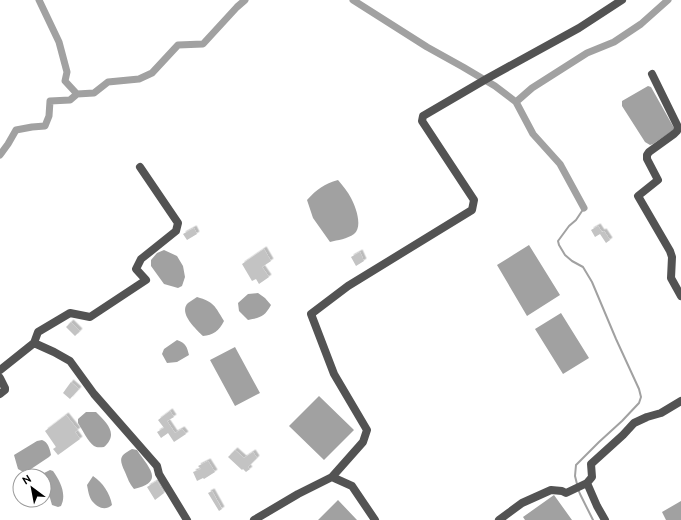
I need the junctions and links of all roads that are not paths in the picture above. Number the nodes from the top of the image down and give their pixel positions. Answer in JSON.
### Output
{"nodes":[{"id":1,"x":622,"y":0,"type":"edge"},
{"id":2,"x":652,"y":74,"type":"dead end"},
{"id":3,"x":140,"y":167,"type":"dead end"},
{"id":4,"x":681,"y":296,"type":"edge"},
{"id":5,"x":34,"y":343,"type":"junction"},
{"id":6,"x":0,"y":370,"type":"edge"},
{"id":7,"x":0,"y":378,"type":"edge"},
{"id":8,"x":0,"y":394,"type":"edge"},
{"id":9,"x":681,"y":401,"type":"edge"},
{"id":10,"x":332,"y":477,"type":"junction"},
{"id":11,"x":585,"y":483,"type":"junction"},
{"id":12,"x":187,"y":520,"type":"edge"},
{"id":13,"x":254,"y":520,"type":"edge"},
{"id":14,"x":375,"y":520,"type":"edge"},
{"id":15,"x":499,"y":520,"type":"edge"},
{"id":16,"x":605,"y":520,"type":"edge"}],
"edges":[{"from":1,"to":10,"type":"street"},
{"from":2,"to":4,"type":"street"},
{"from":3,"to":5,"type":"street"},
{"from":5,"to":6,"type":"street"},
{"from":5,"to":12,"type":"street"},
{"from":7,"to":8,"type":"street"},
{"from":9,"to":11,"type":"street"},
{"from":10,"to":13,"type":"street"},
{"from":10,"to":14,"type":"street"},
{"from":11,"to":15,"type":"street"},
{"from":11,"to":16,"type":"street"}]}
